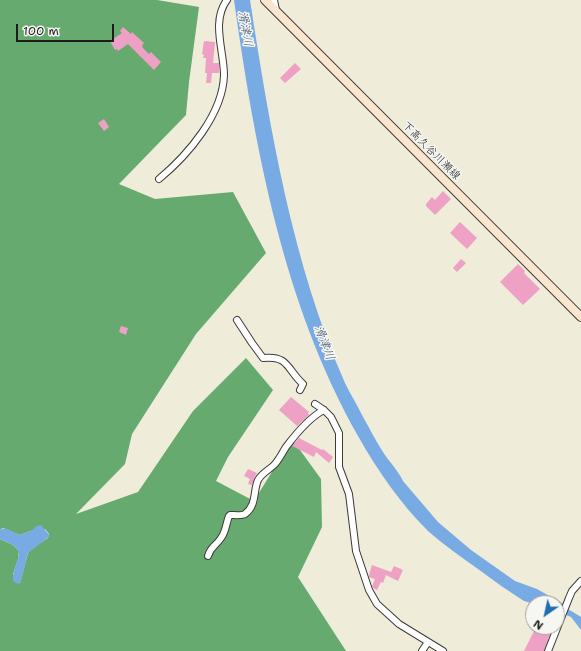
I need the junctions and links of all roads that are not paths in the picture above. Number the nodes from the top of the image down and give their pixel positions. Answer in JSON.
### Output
{"nodes":[{"id":1,"x":227,"y":0,"type":"edge"},
{"id":2,"x":266,"y":0,"type":"edge"},
{"id":3,"x":274,"y":0,"type":"edge"},
{"id":4,"x":276,"y":10,"type":"junction"},
{"id":5,"x":159,"y":179,"type":"dead end"},
{"id":6,"x":581,"y":317,"type":"edge"},
{"id":7,"x":237,"y":320,"type":"dead end"},
{"id":8,"x":300,"y":390,"type":"dead end"},
{"id":9,"x":315,"y":404,"type":"dead end"},
{"id":10,"x":324,"y":410,"type":"junction"},
{"id":11,"x":208,"y":556,"type":"dead end"},
{"id":12,"x":581,"y":581,"type":"edge"},
{"id":13,"x":428,"y":642,"type":"junction"},
{"id":14,"x":422,"y":651,"type":"edge"},
{"id":15,"x":443,"y":651,"type":"edge"},
{"id":16,"x":548,"y":651,"type":"edge"}],
"edges":[{"from":1,"to":5,"type":"street"},
{"from":2,"to":4,"type":"main road","name":"下高久谷川瀬線"},
{"from":3,"to":4,"type":"street"},
{"from":4,"to":6,"type":"main road","name":"下高久谷川瀬線"},
{"from":7,"to":8,"type":"street"},
{"from":9,"to":10,"type":"street"},
{"from":10,"to":11,"type":"street"},
{"from":10,"to":13,"type":"street"},
{"from":12,"to":16,"type":"street"},
{"from":13,"to":14,"type":"street"},
{"from":13,"to":15,"type":"street"}]}
